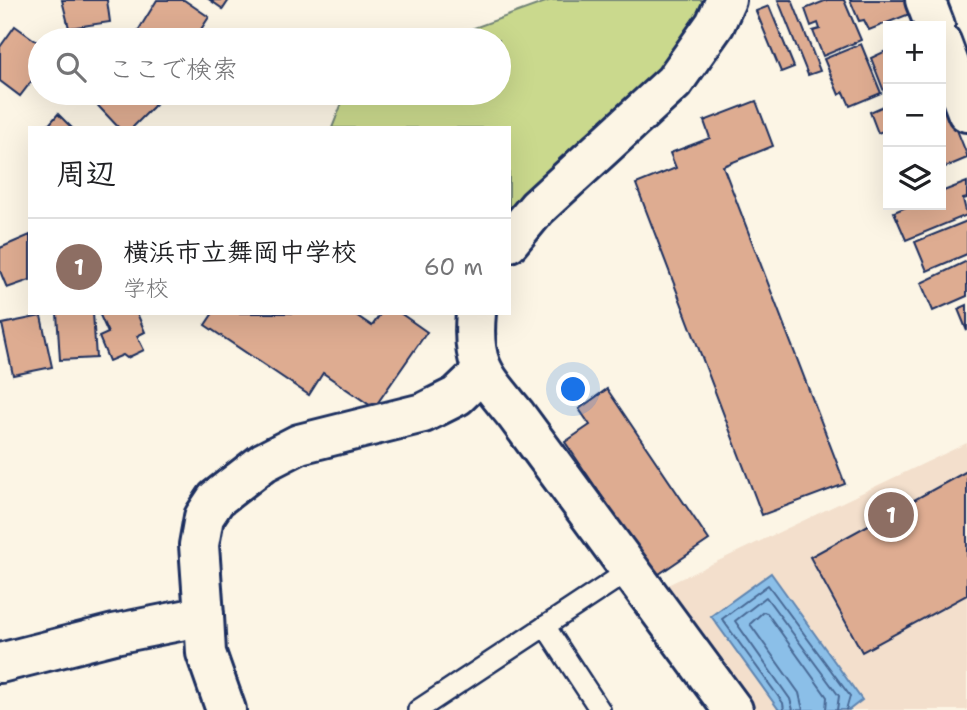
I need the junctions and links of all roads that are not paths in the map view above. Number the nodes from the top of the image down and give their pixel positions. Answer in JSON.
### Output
{"nodes":[{"id":1,"x":726,"y":0,"type":"edge"},
{"id":2,"x":925,"y":0,"type":"edge"},
{"id":3,"x":933,"y":21,"type":"edge"},
{"id":4,"x":946,"y":55,"type":"edge"},
{"id":5,"x":967,"y":112,"type":"edge"},
{"id":6,"x":511,"y":240,"type":"edge"},
{"id":7,"x":476,"y":315,"type":"edge"},
{"id":8,"x":481,"y":373,"type":"junction"},
{"id":9,"x":630,"y":570,"type":"junction"},
{"id":10,"x":204,"y":616,"type":"junction"},
{"id":11,"x":545,"y":626,"type":"junction"},
{"id":12,"x":0,"y":663,"type":"edge"},
{"id":13,"x":226,"y":710,"type":"edge"},
{"id":14,"x":418,"y":710,"type":"edge"},
{"id":15,"x":600,"y":710,"type":"edge"},
{"id":16,"x":733,"y":710,"type":"edge"}],
"edges":[{"from":1,"to":6,"type":"street"},
{"from":2,"to":3,"type":"street"},
{"from":4,"to":5,"type":"street"},
{"from":7,"to":8,"type":"street"},
{"from":8,"to":9,"type":"street"},
{"from":8,"to":10,"type":"street"},
{"from":9,"to":11,"type":"lane"},
{"from":9,"to":16,"type":"street"},
{"from":10,"to":12,"type":"street"},
{"from":10,"to":13,"type":"street"},
{"from":11,"to":14,"type":"lane"},
{"from":11,"to":15,"type":"lane"}]}
